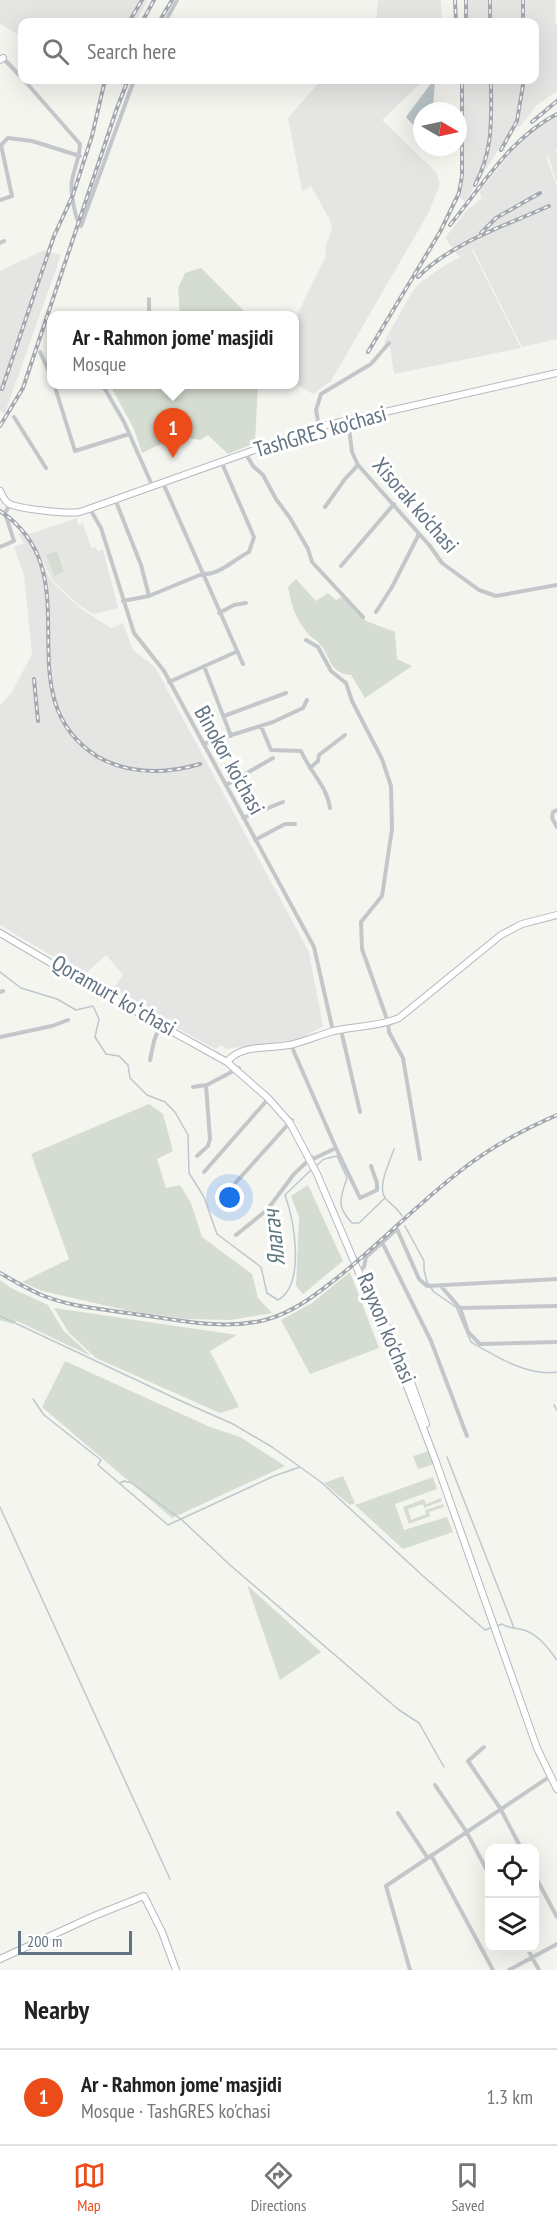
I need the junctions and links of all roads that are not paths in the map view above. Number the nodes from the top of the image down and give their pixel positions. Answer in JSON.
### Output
{"nodes":[{"id":1,"x":177,"y":0,"type":"edge"},
{"id":2,"x":167,"y":18,"type":"edge"},
{"id":3,"x":2,"y":59,"type":"edge"},
{"id":4,"x":18,"y":74,"type":"edge"},
{"id":5,"x":27,"y":84,"type":"edge"},
{"id":6,"x":133,"y":84,"type":"edge"},
{"id":7,"x":80,"y":156,"type":"junction"},
{"id":8,"x":0,"y":200,"type":"edge"},
{"id":9,"x":149,"y":299,"type":"dead end"},
{"id":10,"x":149,"y":311,"type":"edge"},
{"id":11,"x":389,"y":343,"type":"dead end"},
{"id":12,"x":40,"y":352,"type":"dead end"},
{"id":13,"x":47,"y":367,"type":"edge"},
{"id":14,"x":557,"y":373,"type":"edge"},
{"id":15,"x":56,"y":389,"type":"edge"},
{"id":16,"x":105,"y":389,"type":"edge"},
{"id":17,"x":14,"y":417,"type":"dead end"},
{"id":18,"x":348,"y":420,"type":"junction"},
{"id":19,"x":319,"y":426,"type":"junction"},
{"id":20,"x":129,"y":434,"type":"junction"},
{"id":21,"x":245,"y":452,"type":"junction"},
{"id":22,"x":221,"y":461,"type":"junction"},
{"id":23,"x":358,"y":465,"type":"junction"},
{"id":24,"x":46,"y":468,"type":"dead end"},
{"id":25,"x":162,"y":482,"type":"junction"},
{"id":26,"x":153,"y":486,"type":"junction"},
{"id":27,"x":1,"y":494,"type":"edge"},
{"id":28,"x":114,"y":499,"type":"junction"},
{"id":29,"x":10,"y":504,"type":"junction"},
{"id":30,"x":394,"y":504,"type":"junction"},
{"id":31,"x":325,"y":507,"type":"dead end"},
{"id":32,"x":90,"y":509,"type":"junction"},
{"id":33,"x":5,"y":513,"type":"junction"},
{"id":34,"x":419,"y":533,"type":"junction"},
{"id":35,"x":0,"y":547,"type":"edge"},
{"id":36,"x":341,"y":566,"type":"dead end"},
{"id":37,"x":202,"y":574,"type":"junction"},
{"id":38,"x":557,"y":585,"type":"edge"},
{"id":39,"x":149,"y":596,"type":"junction"},
{"id":40,"x":123,"y":601,"type":"junction"},
{"id":41,"x":246,"y":603,"type":"dead end"},
{"id":42,"x":376,"y":612,"type":"dead end"},
{"id":43,"x":219,"y":613,"type":"junction"},
{"id":44,"x":363,"y":617,"type":"dead end"},
{"id":45,"x":306,"y":640,"type":"dead end"},
{"id":46,"x":236,"y":652,"type":"junction"},
{"id":47,"x":243,"y":664,"type":"dead end"},
{"id":48,"x":204,"y":666,"type":"junction"},
{"id":49,"x":169,"y":682,"type":"junction"},
{"id":50,"x":286,"y":693,"type":"dead end"},
{"id":51,"x":307,"y":700,"type":"dead end"},
{"id":52,"x":224,"y":717,"type":"junction"},
{"id":53,"x":261,"y":726,"type":"junction"},
{"id":54,"x":345,"y":735,"type":"dead end"},
{"id":55,"x":231,"y":736,"type":"junction"},
{"id":56,"x":203,"y":744,"type":"junction"},
{"id":57,"x":273,"y":758,"type":"dead end"},
{"id":58,"x":310,"y":768,"type":"junction"},
{"id":59,"x":226,"y":785,"type":"junction"},
{"id":60,"x":283,"y":802,"type":"dead end"},
{"id":61,"x":330,"y":808,"type":"dead end"},
{"id":62,"x":557,"y":810,"type":"edge"},
{"id":63,"x":243,"y":818,"type":"junction"},
{"id":64,"x":295,"y":824,"type":"dead end"},
{"id":65,"x":557,"y":827,"type":"edge"},
{"id":66,"x":255,"y":840,"type":"junction"},
{"id":67,"x":557,"y":915,"type":"edge"},
{"id":68,"x":0,"y":932,"type":"edge"},
{"id":69,"x":103,"y":992,"type":"junction"},
{"id":70,"x":68,"y":1020,"type":"dead end"},
{"id":71,"x":388,"y":1022,"type":"junction"},
{"id":72,"x":160,"y":1025,"type":"junction"},
{"id":73,"x":341,"y":1030,"type":"junction"},
{"id":74,"x":333,"y":1031,"type":"junction"},
{"id":75,"x":0,"y":1037,"type":"edge"},
{"id":76,"x":291,"y":1045,"type":"junction"},
{"id":77,"x":150,"y":1060,"type":"dead end"},
{"id":78,"x":228,"y":1061,"type":"junction"},
{"id":79,"x":238,"y":1069,"type":"junction"},
{"id":80,"x":206,"y":1085,"type":"junction"},
{"id":81,"x":193,"y":1087,"type":"dead end"},
{"id":82,"x":269,"y":1097,"type":"junction"},
{"id":83,"x":360,"y":1112,"type":"dead end"},
{"id":84,"x":291,"y":1122,"type":"junction"},
{"id":85,"x":336,"y":1149,"type":"junction"},
{"id":86,"x":197,"y":1156,"type":"dead end"},
{"id":87,"x":420,"y":1159,"type":"dead end"},
{"id":88,"x":312,"y":1160,"type":"junction"},
{"id":89,"x":371,"y":1166,"type":"dead end"},
{"id":90,"x":204,"y":1172,"type":"dead end"},
{"id":91,"x":222,"y":1198,"type":"dead end"},
{"id":92,"x":236,"y":1235,"type":"dead end"},
{"id":93,"x":382,"y":1242,"type":"junction"},
{"id":94,"x":361,"y":1270,"type":"junction"},
{"id":95,"x":557,"y":1279,"type":"edge"},
{"id":96,"x":438,"y":1284,"type":"junction"},
{"id":97,"x":557,"y":1306,"type":"edge"},
{"id":98,"x":460,"y":1308,"type":"junction"},
{"id":99,"x":557,"y":1342,"type":"edge"},
{"id":100,"x":467,"y":1436,"type":"dead end"},
{"id":101,"x":484,"y":1747,"type":"dead end"},
{"id":102,"x":551,"y":1775,"type":"junction"},
{"id":103,"x":557,"y":1782,"type":"edge"},
{"id":104,"x":435,"y":1785,"type":"dead end"},
{"id":105,"x":557,"y":1789,"type":"edge"},
{"id":106,"x":500,"y":1808,"type":"junction"},
{"id":107,"x":398,"y":1813,"type":"dead end"},
{"id":108,"x":466,"y":1831,"type":"junction"},
{"id":109,"x":519,"y":1844,"type":"edge"},
{"id":110,"x":429,"y":1856,"type":"junction"},
{"id":111,"x":485,"y":1868,"type":"edge"},
{"id":112,"x":539,"y":1883,"type":"edge"},
{"id":113,"x":557,"y":1917,"type":"edge"},
{"id":114,"x":557,"y":1944,"type":"edge"},
{"id":115,"x":530,"y":1952,"type":"edge"},
{"id":116,"x":532,"y":1957,"type":"junction"},
{"id":117,"x":0,"y":1959,"type":"edge"},
{"id":118,"x":176,"y":1970,"type":"edge"},
{"id":119,"x":410,"y":1970,"type":"edge"},
{"id":120,"x":493,"y":1970,"type":"edge"},
{"id":121,"x":509,"y":1970,"type":"edge"},
{"id":122,"x":538,"y":1970,"type":"edge"}],
"edges":[{"from":1,"to":2,"type":"street"},
{"from":3,"to":4,"type":"street"},
{"from":5,"to":7,"type":"street"},
{"from":6,"to":7,"type":"street"},
{"from":7,"to":8,"type":"street"},
{"from":9,"to":10,"type":"street"},
{"from":11,"to":19,"type":"street"},
{"from":12,"to":13,"type":"street"},
{"from":14,"to":18,"type":"main road","name":"TashGRES ko'chasi"},
{"from":15,"to":20,"type":"street"},
{"from":16,"to":20,"type":"street"},
{"from":17,"to":24,"type":"street"},
{"from":18,"to":19,"type":"main road","name":"TashGRES ko'chasi"},
{"from":18,"to":23,"type":"street","name":"Xisorak ko'chasi"},
{"from":19,"to":21,"type":"main road","name":"TashGRES ko'chasi"},
{"from":20,"to":26,"type":"street"},
{"from":21,"to":22,"type":"main road","name":"TashGRES ko'chasi"},
{"from":21,"to":44,"type":"street"},
{"from":22,"to":25,"type":"main road","name":"TashGRES ko'chasi"},
{"from":22,"to":37,"type":"street"},
{"from":23,"to":30,"type":"street","name":"Xisorak ko'chasi"},
{"from":23,"to":31,"type":"street"},
{"from":25,"to":26,"type":"main road","name":"TashGRES ko'chasi"},
{"from":25,"to":37,"type":"street"},
{"from":26,"to":28,"type":"main road","name":"TashGRES ko'chasi"},
{"from":27,"to":29,"type":"main road"},
{"from":27,"to":33,"type":"street"},
{"from":28,"to":32,"type":"main road","name":"TashGRES ko'chasi"},
{"from":28,"to":39,"type":"street"},
{"from":29,"to":32,"type":"main road","name":"TashGRES ko'chasi"},
{"from":29,"to":33,"type":"street"},
{"from":30,"to":34,"type":"street","name":"Xisorak ko'chasi"},
{"from":30,"to":36,"type":"street"},
{"from":32,"to":40,"type":"street","name":"Binokor ko'chasi"},
{"from":33,"to":35,"type":"street"},
{"from":34,"to":38,"type":"street","name":"Xisorak ko'chasi"},
{"from":34,"to":42,"type":"street"},
{"from":37,"to":39,"type":"street"},
{"from":37,"to":43,"type":"street"},
{"from":39,"to":40,"type":"street"},
{"from":40,"to":49,"type":"street","name":"Binokor ko'chasi"},
{"from":41,"to":43,"type":"street"},
{"from":43,"to":46,"type":"street"},
{"from":45,"to":71,"type":"street"},
{"from":46,"to":47,"type":"street"},
{"from":46,"to":48,"type":"street"},
{"from":48,"to":49,"type":"street"},
{"from":48,"to":52,"type":"street"},
{"from":49,"to":56,"type":"street","name":"Binokor ko'chasi"},
{"from":50,"to":52,"type":"street"},
{"from":51,"to":53,"type":"street"},
{"from":52,"to":55,"type":"street"},
{"from":53,"to":55,"type":"street"},
{"from":53,"to":58,"type":"street"},
{"from":54,"to":58,"type":"street"},
{"from":55,"to":56,"type":"street"},
{"from":56,"to":59,"type":"street","name":"Binokor ko'chasi"},
{"from":57,"to":59,"type":"street"},
{"from":58,"to":61,"type":"street"},
{"from":59,"to":63,"type":"street","name":"Binokor ko'chasi"},
{"from":60,"to":63,"type":"street"},
{"from":62,"to":65,"type":"street"},
{"from":63,"to":66,"type":"street","name":"Binokor ko'chasi"},
{"from":64,"to":66,"type":"street"},
{"from":66,"to":74,"type":"street","name":"Binokor ko'chasi"},
{"from":67,"to":71,"type":"main road"},
{"from":68,"to":69,"type":"main road","name":"Qoramurt koʻchasi"},
{"from":69,"to":72,"type":"main road","name":"Qoramurt koʻchasi"},
{"from":69,"to":78,"type":"main road","name":"Qoramurt koʻchasi"},
{"from":70,"to":75,"type":"street"},
{"from":71,"to":73,"type":"main road"},
{"from":71,"to":87,"type":"street"},
{"from":72,"to":77,"type":"street"},
{"from":72,"to":78,"type":"main road","name":"Qoramurt koʻchasi"},
{"from":73,"to":74,"type":"main road"},
{"from":73,"to":83,"type":"street"},
{"from":74,"to":76,"type":"main road"},
{"from":76,"to":78,"type":"main road"},
{"from":76,"to":85,"type":"street"},
{"from":78,"to":79,"type":"main road","name":"Rayxon ko'chasi"},
{"from":79,"to":80,"type":"street"},
{"from":79,"to":82,"type":"main road","name":"Rayxon ko'chasi"},
{"from":80,"to":81,"type":"street"},
{"from":80,"to":86,"type":"street"},
{"from":82,"to":84,"type":"main road","name":"Rayxon ko'chasi"},
{"from":82,"to":90,"type":"street"},
{"from":84,"to":88,"type":"main road","name":"Rayxon ko'chasi"},
{"from":84,"to":91,"type":"street"},
{"from":85,"to":88,"type":"street"},
{"from":85,"to":89,"type":"street"},
{"from":88,"to":92,"type":"street"},
{"from":88,"to":94,"type":"main road","name":"Rayxon ko'chasi"},
{"from":93,"to":94,"type":"street"},
{"from":93,"to":96,"type":"street"},
{"from":93,"to":100,"type":"street"},
{"from":94,"to":102,"type":"main road","name":"Rayxon ko'chasi"},
{"from":95,"to":96,"type":"street"},
{"from":96,"to":98,"type":"street"},
{"from":97,"to":98,"type":"street"},
{"from":98,"to":99,"type":"street"},
{"from":101,"to":106,"type":"street"},
{"from":102,"to":103,"type":"main road"},
{"from":102,"to":105,"type":"main road"},
{"from":102,"to":106,"type":"street"},
{"from":104,"to":108,"type":"street"},
{"from":106,"to":108,"type":"street"},
{"from":106,"to":109,"type":"street"},
{"from":107,"to":110,"type":"street"},
{"from":108,"to":110,"type":"street"},
{"from":108,"to":111,"type":"street"},
{"from":110,"to":119,"type":"street"},
{"from":110,"to":120,"type":"street"},
{"from":112,"to":113,"type":"street"},
{"from":114,"to":116,"type":"street"},
{"from":115,"to":116,"type":"street"},
{"from":116,"to":121,"type":"street"},
{"from":116,"to":122,"type":"street"},
{"from":117,"to":118,"type":"main road"}]}
